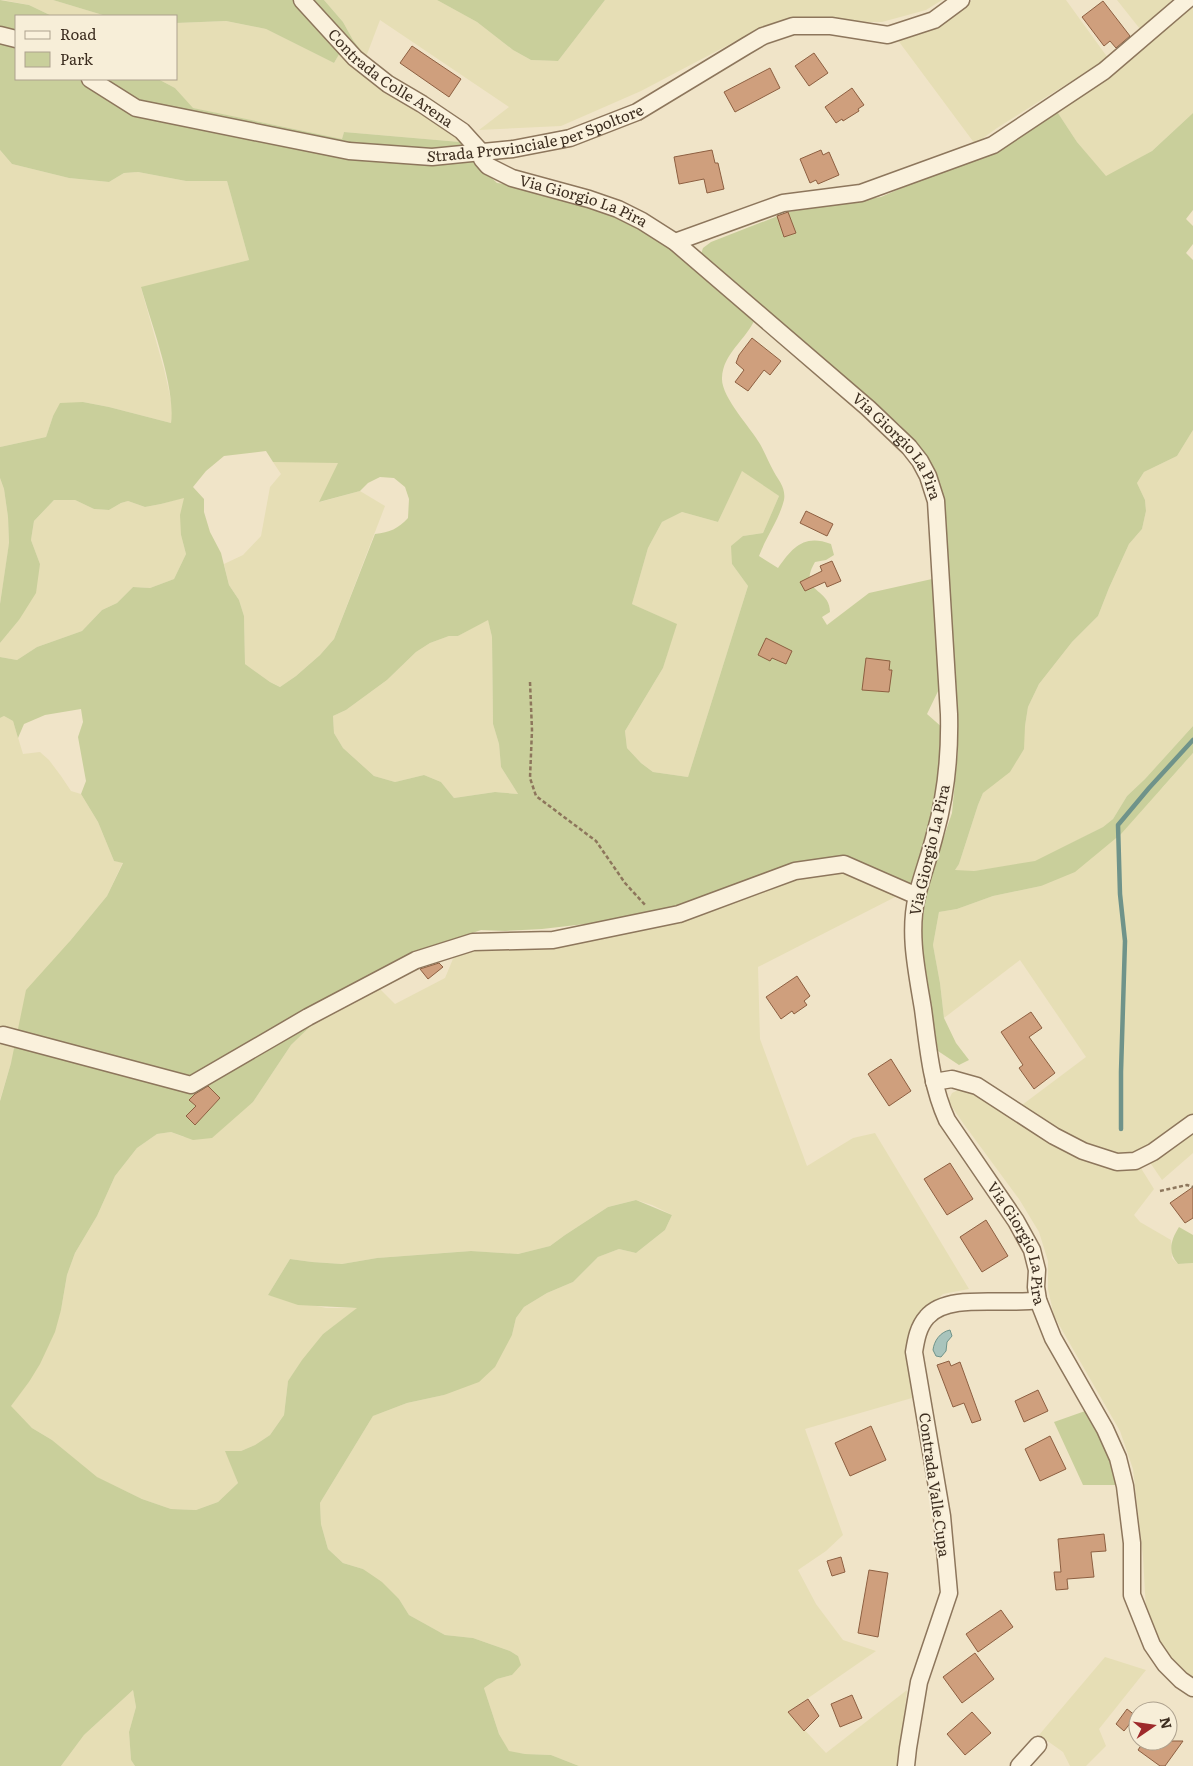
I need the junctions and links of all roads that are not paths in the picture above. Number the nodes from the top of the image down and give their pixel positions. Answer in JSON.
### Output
{"nodes":[{"id":1,"x":302,"y":0,"type":"edge"},
{"id":2,"x":961,"y":0,"type":"edge"},
{"id":3,"x":1188,"y":0,"type":"edge"},
{"id":4,"x":0,"y":35,"type":"edge"},
{"id":5,"x":15,"y":39,"type":"edge"},
{"id":6,"x":92,"y":80,"type":"edge"},
{"id":7,"x":482,"y":153,"type":"junction"},
{"id":8,"x":675,"y":242,"type":"junction"},
{"id":9,"x":917,"y":896,"type":"junction"},
{"id":10,"x":2,"y":1035,"type":"dead end"},
{"id":11,"x":934,"y":1082,"type":"junction"},
{"id":12,"x":1193,"y":1123,"type":"edge"},
{"id":13,"x":1038,"y":1300,"type":"junction"},
{"id":14,"x":1193,"y":1688,"type":"edge"},
{"id":15,"x":1038,"y":1745,"type":"dead end"},
{"id":16,"x":906,"y":1766,"type":"edge"},
{"id":17,"x":1019,"y":1766,"type":"edge"}],
"edges":[{"from":1,"to":7,"type":"street","name":"Contrada Colle Arena"},
{"from":2,"to":7,"type":"street","name":"Strada Provinciale per Spoltore"},
{"from":3,"to":8,"type":"street"},
{"from":4,"to":5,"type":"street"},
{"from":6,"to":7,"type":"street","name":"Strada Provinciale per Spoltore"},
{"from":7,"to":8,"type":"street","name":"Via Giorgio La Pira"},
{"from":8,"to":9,"type":"street","name":"Via Giorgio La Pira"},
{"from":9,"to":10,"type":"street"},
{"from":9,"to":11,"type":"street","name":"Via Giorgio La Pira"},
{"from":11,"to":12,"type":"street"},
{"from":11,"to":13,"type":"street","name":"Via Giorgio La Pira"},
{"from":13,"to":14,"type":"street","name":"Via Giorgio La Pira"},
{"from":13,"to":16,"type":"street","name":"Contrada Valle Cupa"},
{"from":15,"to":17,"type":"street"}]}
